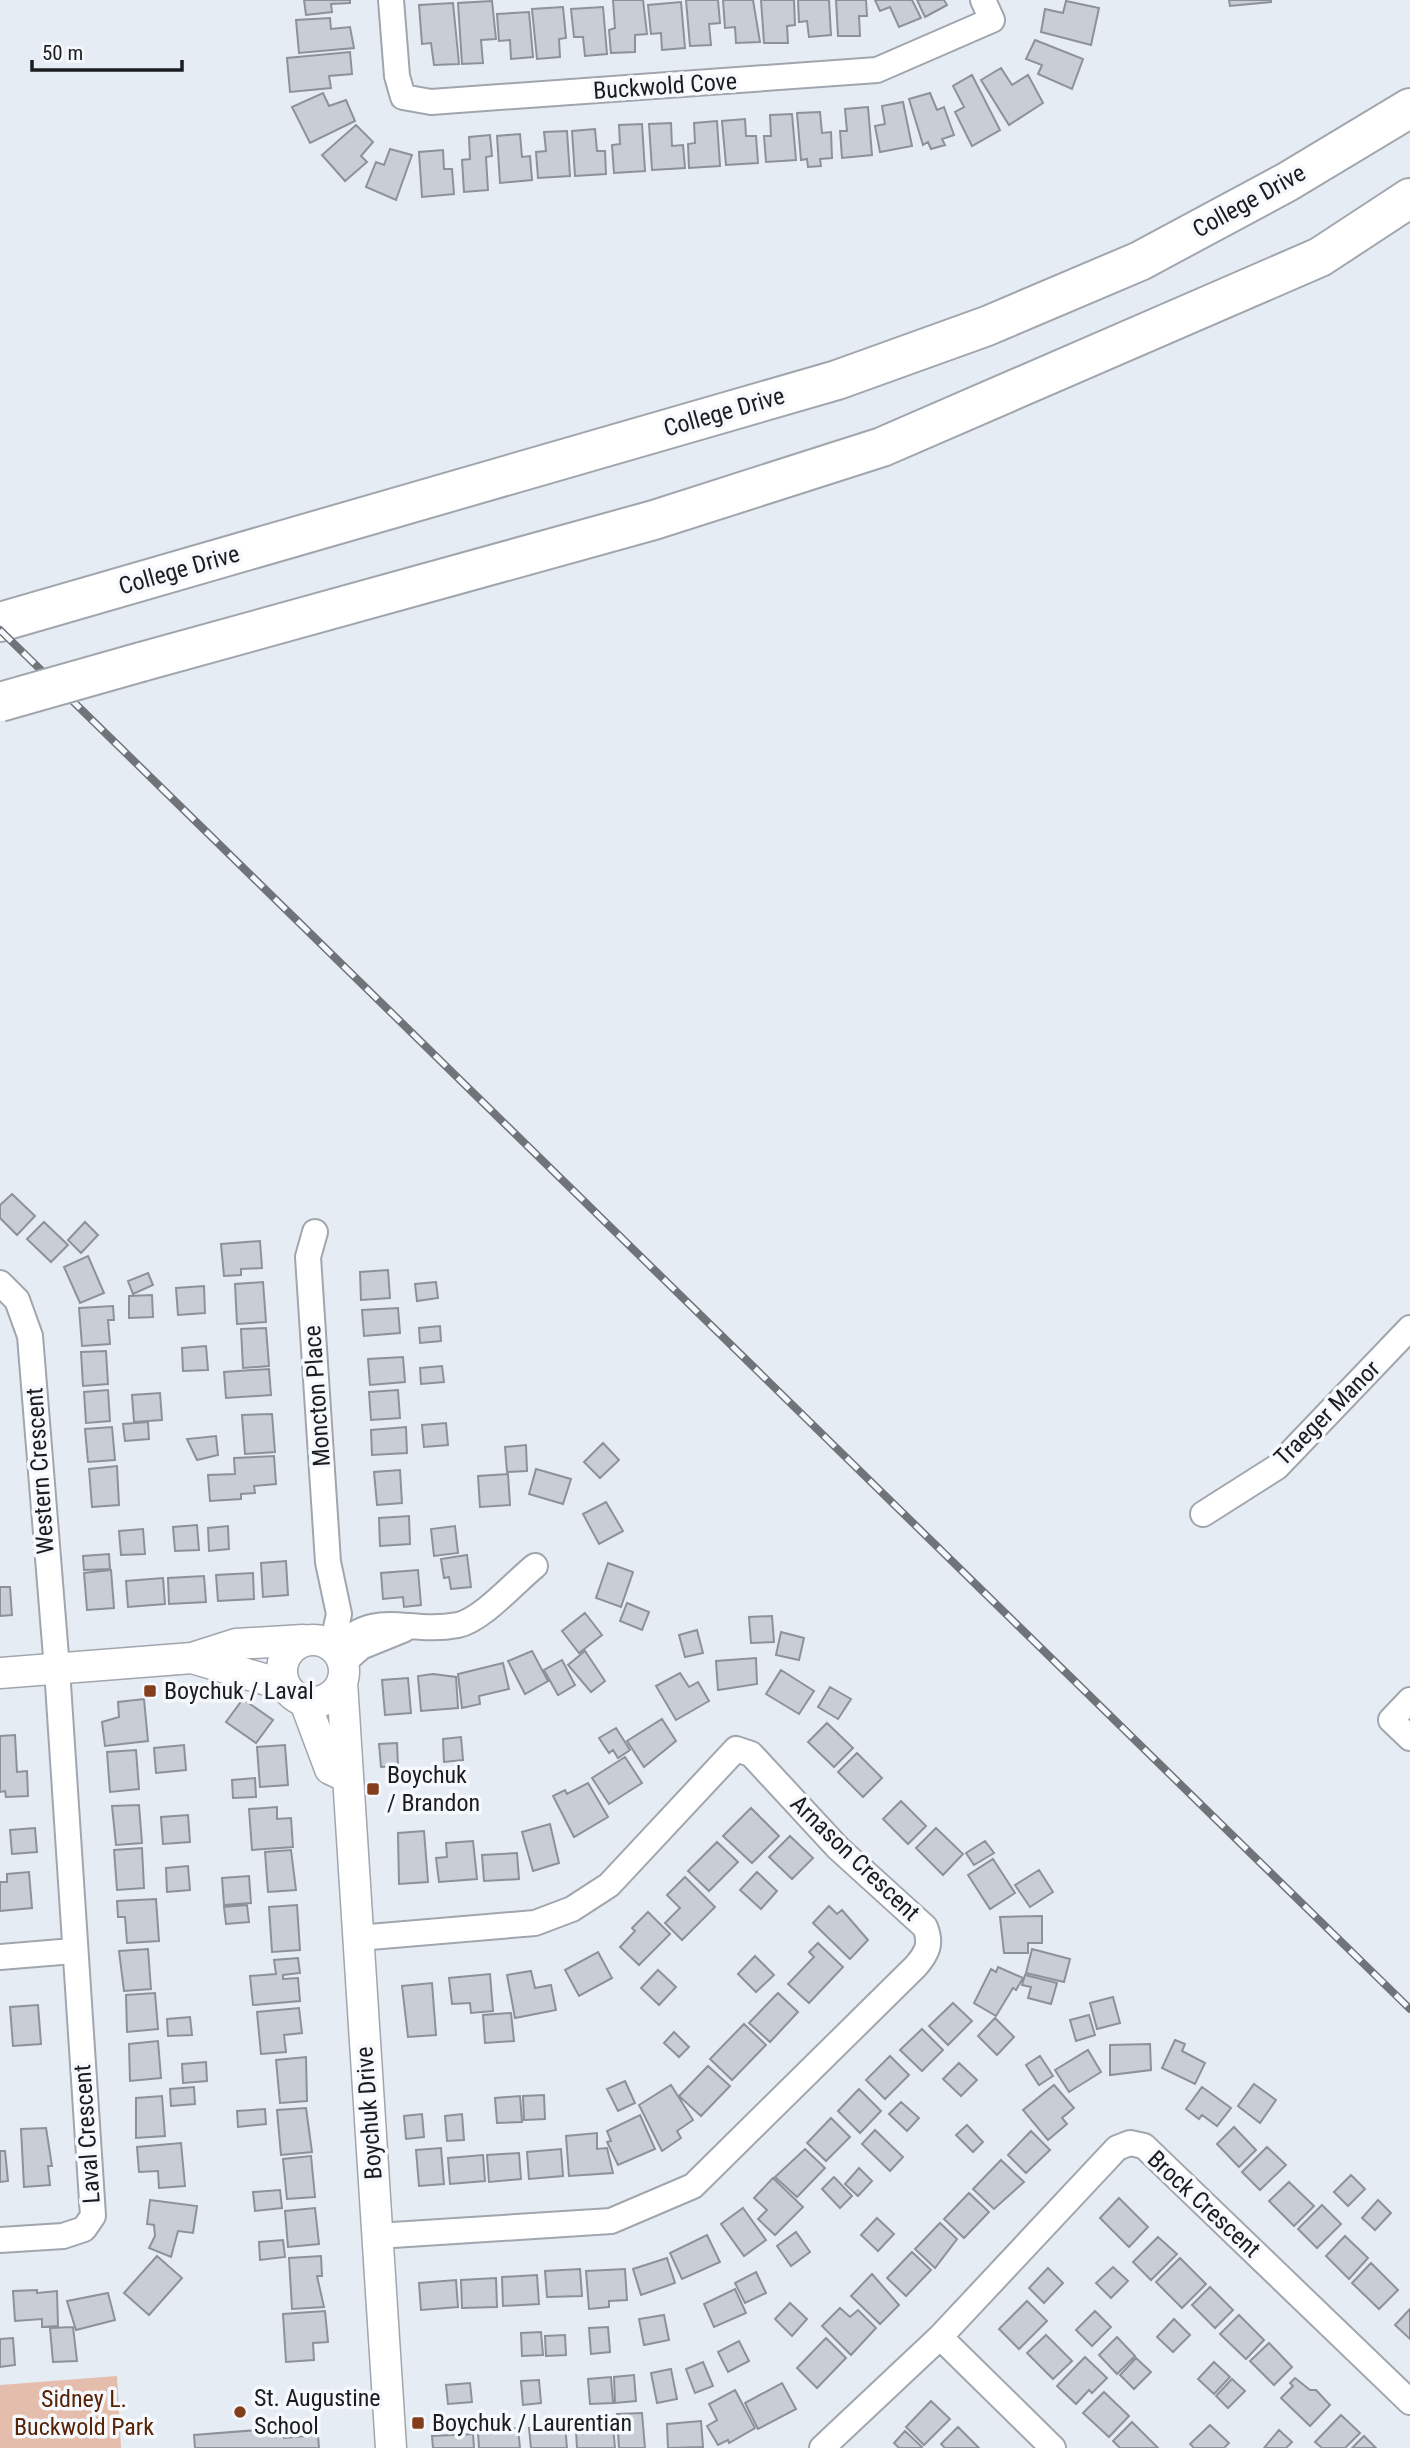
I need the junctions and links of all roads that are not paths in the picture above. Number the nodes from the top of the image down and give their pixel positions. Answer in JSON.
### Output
{"nodes":[{"id":1,"x":391,"y":0,"type":"edge"},
{"id":2,"x":983,"y":0,"type":"edge"},
{"id":3,"x":1410,"y":108,"type":"edge"},
{"id":4,"x":1410,"y":198,"type":"edge"},
{"id":5,"x":0,"y":622,"type":"edge"},
{"id":6,"x":0,"y":702,"type":"edge"},
{"id":7,"x":315,"y":1232,"type":"dead end"},
{"id":8,"x":0,"y":1283,"type":"edge"},
{"id":9,"x":1410,"y":1328,"type":"edge"},
{"id":10,"x":1203,"y":1514,"type":"dead end"},
{"id":11,"x":535,"y":1566,"type":"dead end"},
{"id":12,"x":328,"y":1653,"type":"junction"},
{"id":13,"x":192,"y":1658,"type":"junction"},
{"id":14,"x":57,"y":1669,"type":"junction"},
{"id":15,"x":0,"y":1672,"type":"edge"},
{"id":16,"x":295,"y":1693,"type":"junction"},
{"id":17,"x":1410,"y":1700,"type":"edge"},
{"id":18,"x":1410,"y":1738,"type":"edge"},
{"id":19,"x":348,"y":1777,"type":"junction"},
{"id":20,"x":358,"y":1938,"type":"junction"},
{"id":21,"x":73,"y":1951,"type":"junction"},
{"id":22,"x":0,"y":1956,"type":"edge"},
{"id":23,"x":377,"y":2236,"type":"junction"},
{"id":24,"x":0,"y":2240,"type":"edge"},
{"id":25,"x":940,"y":2337,"type":"junction"},
{"id":26,"x":1410,"y":2402,"type":"edge"},
{"id":27,"x":391,"y":2448,"type":"edge"},
{"id":28,"x":822,"y":2448,"type":"edge"},
{"id":29,"x":1053,"y":2448,"type":"edge"}],
"edges":[{"from":1,"to":2,"type":"street","name":"Buckwold Cove"},
{"from":3,"to":5,"type":"highway","name":"College Drive"},
{"from":4,"to":6,"type":"highway","bridge":true},
{"from":7,"to":12,"type":"street","name":"Moncton Place"},
{"from":8,"to":14,"type":"street","name":"Western Crescent"},
{"from":9,"to":10,"type":"street","name":"Traeger Manor"},
{"from":11,"to":12,"type":"street"},
{"from":12,"to":13,"type":"street"},
{"from":12,"to":16,"type":"street"},
{"from":12,"to":16,"type":"street"},
{"from":12,"to":19,"type":"street","name":"Boychuk Drive"},
{"from":13,"to":14,"type":"street"},
{"from":13,"to":16,"type":"street"},
{"from":14,"to":15,"type":"street"},
{"from":14,"to":21,"type":"street","name":"Laval Crescent"},
{"from":16,"to":19,"type":"street"},
{"from":17,"to":18,"type":"street"},
{"from":19,"to":20,"type":"street","name":"Boychuk Drive"},
{"from":20,"to":23,"type":"street","name":"Boychuk Drive"},
{"from":20,"to":23,"type":"street","name":"Arnason Crescent"},
{"from":21,"to":22,"type":"street"},
{"from":21,"to":24,"type":"street","name":"Laval Crescent"},
{"from":23,"to":27,"type":"street","name":"Boychuk Drive"},
{"from":25,"to":26,"type":"street","name":"Brock Crescent"},
{"from":25,"to":28,"type":"street","name":"Brock Crescent"},
{"from":25,"to":29,"type":"street"}]}
